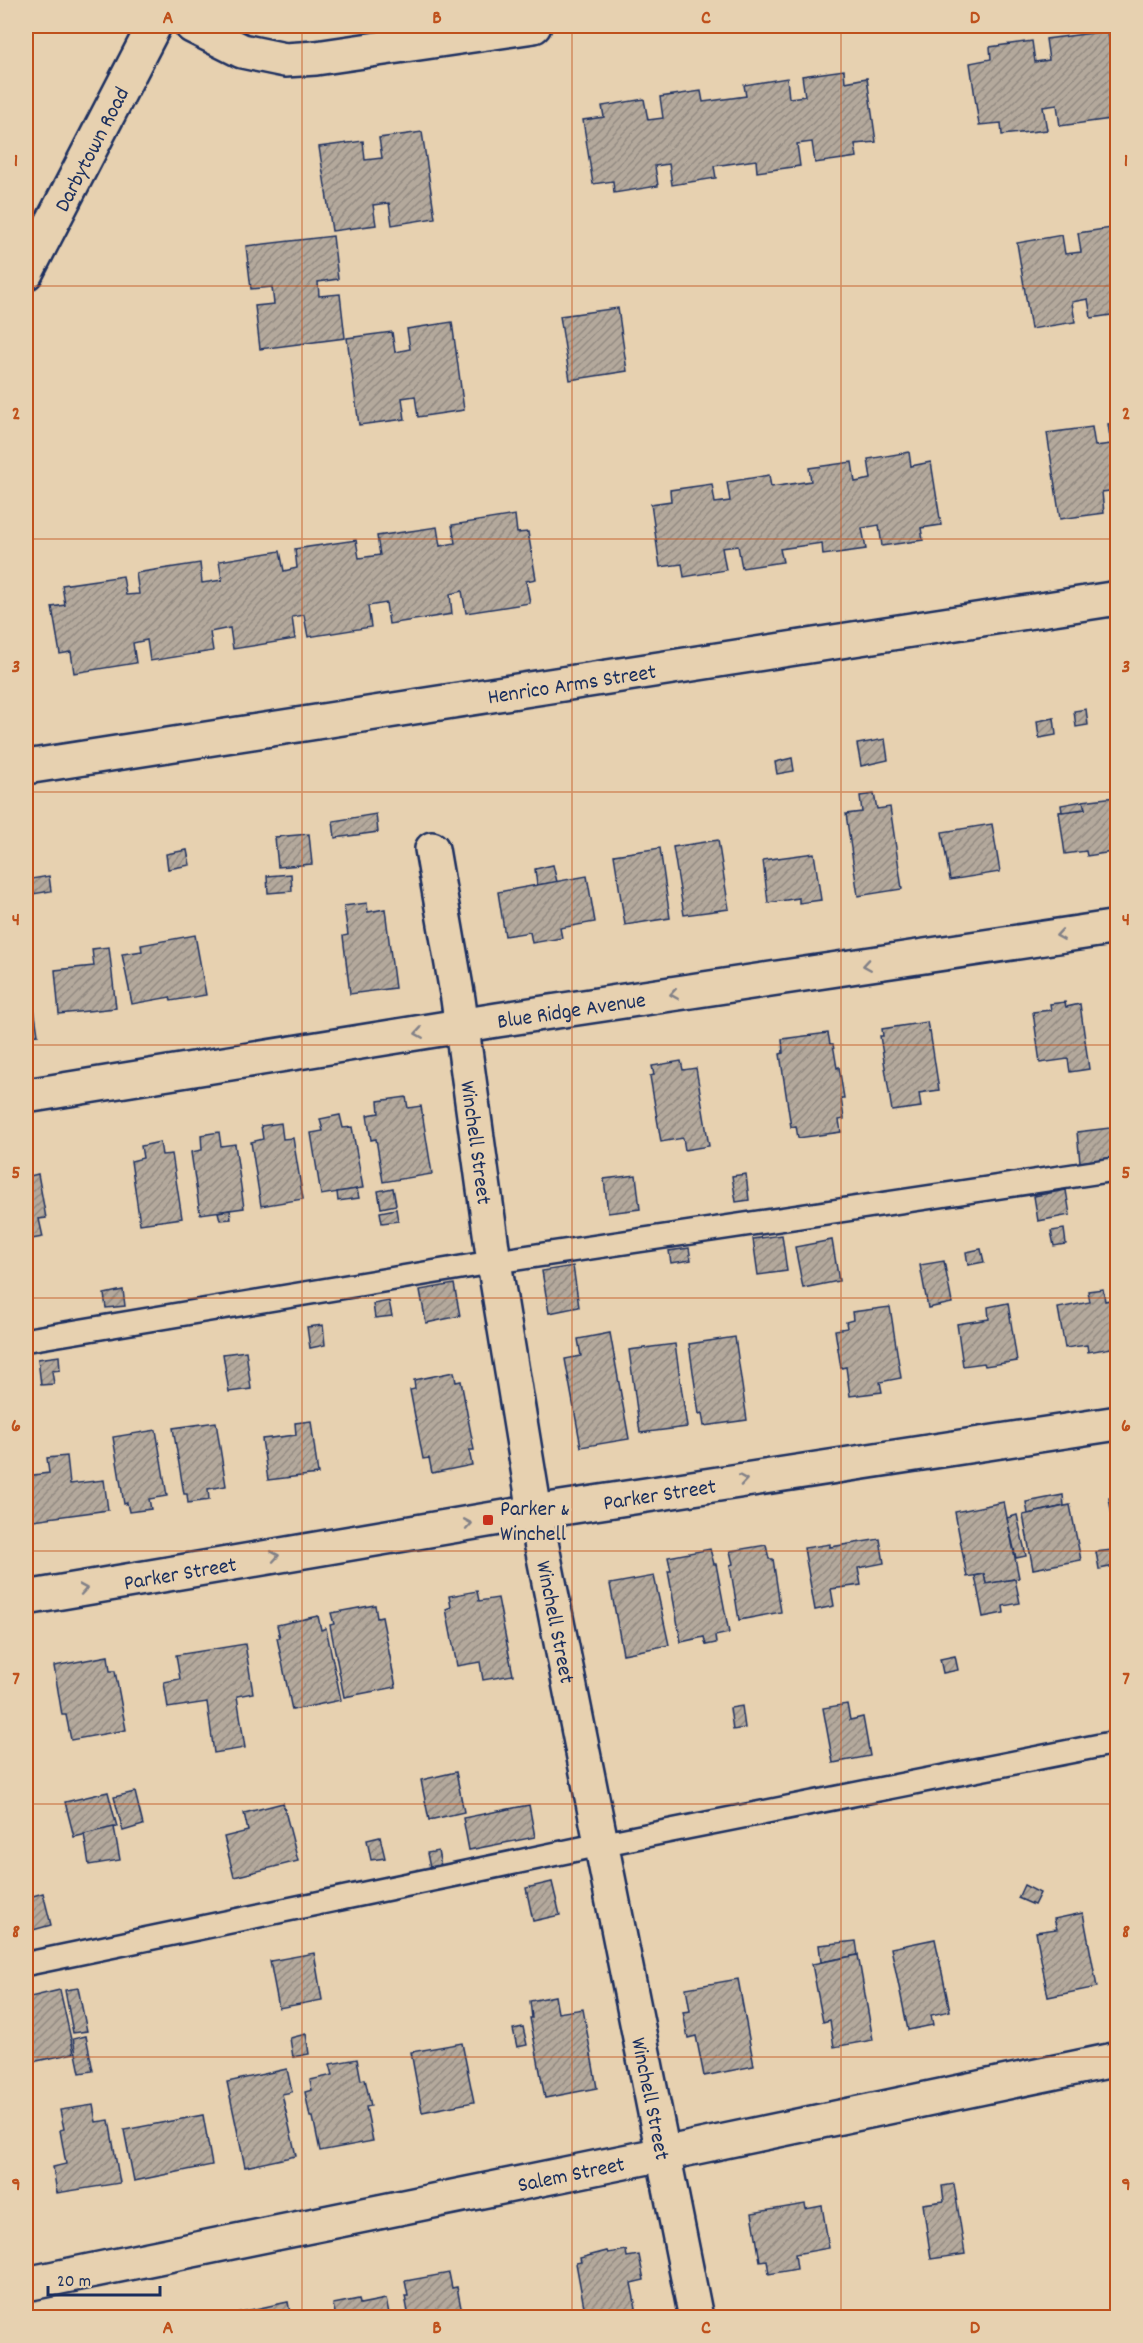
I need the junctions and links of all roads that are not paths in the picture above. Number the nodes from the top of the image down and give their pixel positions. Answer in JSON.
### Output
{"nodes":[{"id":1,"x":154,"y":26,"type":"edge"},
{"id":2,"x":192,"y":26,"type":"edge"},
{"id":3,"x":534,"y":26,"type":"edge"},
{"id":4,"x":26,"y":273,"type":"edge"},
{"id":5,"x":1118,"y":598,"type":"edge"},
{"id":6,"x":26,"y":767,"type":"edge"},
{"id":7,"x":432,"y":849,"type":"dead end"},
{"id":8,"x":1118,"y":927,"type":"edge"},
{"id":9,"x":462,"y":1026,"type":"junction"},
{"id":10,"x":26,"y":1096,"type":"edge"},
{"id":11,"x":1118,"y":1170,"type":"edge"},
{"id":12,"x":494,"y":1262,"type":"junction"},
{"id":13,"x":26,"y":1340,"type":"edge"},
{"id":14,"x":1118,"y":1423,"type":"edge"},
{"id":15,"x":535,"y":1512,"type":"junction"},
{"id":16,"x":26,"y":1598,"type":"edge"},
{"id":17,"x":1118,"y":1742,"type":"edge"},
{"id":18,"x":603,"y":1844,"type":"junction"},
{"id":19,"x":26,"y":1964,"type":"edge"},
{"id":20,"x":1118,"y":2059,"type":"edge"},
{"id":21,"x":663,"y":2154,"type":"junction"},
{"id":22,"x":26,"y":2284,"type":"edge"},
{"id":23,"x":696,"y":2318,"type":"edge"}],
"edges":[{"from":1,"to":4,"type":"street","name":"Darbytown Road"},
{"from":2,"to":3,"type":"street"},
{"from":5,"to":6,"type":"street","name":"Henrico Arms Street"},
{"from":7,"to":9,"type":"street","name":"Winchell Street"},
{"from":8,"to":9,"type":"street","name":"Blue Ridge Avenue","one_way":true},
{"from":9,"to":10,"type":"street","name":"Blue Ridge Avenue","one_way":true},
{"from":9,"to":12,"type":"street","name":"Winchell Street"},
{"from":11,"to":12,"type":"lane"},
{"from":12,"to":13,"type":"lane"},
{"from":12,"to":15,"type":"street","name":"Winchell Street"},
{"from":15,"to":14,"type":"street","name":"Parker Street","one_way":true},
{"from":16,"to":15,"type":"street","name":"Parker Street","one_way":true},
{"from":15,"to":18,"type":"street","name":"Winchell Street"},
{"from":17,"to":18,"type":"lane"},
{"from":18,"to":19,"type":"lane"},
{"from":18,"to":21,"type":"street","name":"Winchell Street"},
{"from":20,"to":21,"type":"street","name":"Salem Street"},
{"from":21,"to":22,"type":"street","name":"Salem Street"},
{"from":21,"to":23,"type":"street","name":"Winchell Street"}]}
